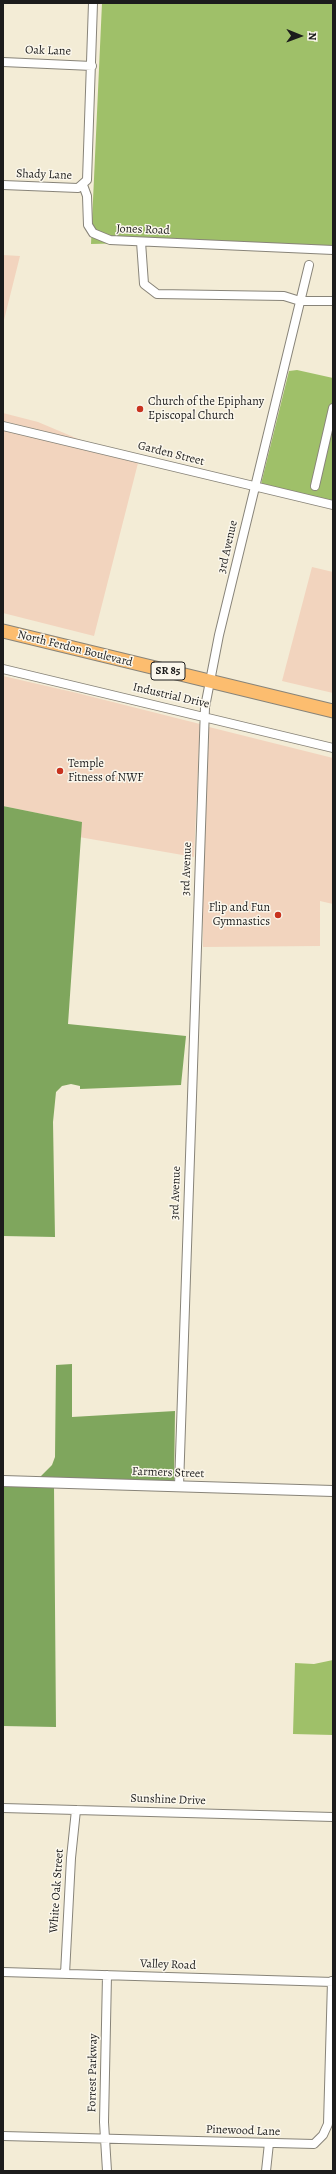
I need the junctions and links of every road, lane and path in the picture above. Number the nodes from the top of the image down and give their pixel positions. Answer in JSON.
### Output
{"nodes":[{"id":1,"x":93,"y":3,"type":"edge"},
{"id":2,"x":3,"y":62,"type":"edge"},
{"id":3,"x":92,"y":66,"type":"junction"},
{"id":4,"x":3,"y":185,"type":"edge"},
{"id":5,"x":83,"y":185,"type":"junction"},
{"id":6,"x":141,"y":242,"type":"junction"},
{"id":7,"x":333,"y":250,"type":"edge"},
{"id":8,"x":309,"y":265,"type":"dead end"},
{"id":9,"x":300,"y":301,"type":"junction"},
{"id":10,"x":333,"y":301,"type":"edge"},
{"id":11,"x":333,"y":408,"type":"edge"},
{"id":12,"x":3,"y":426,"type":"edge"},
{"id":13,"x":255,"y":486,"type":"junction"},
{"id":14,"x":315,"y":486,"type":"dead end"},
{"id":15,"x":333,"y":505,"type":"edge"},
{"id":16,"x":3,"y":632,"type":"edge"},
{"id":17,"x":3,"y":668,"type":"edge"},
{"id":18,"x":210,"y":681,"type":"junction"},
{"id":19,"x":333,"y":711,"type":"edge"},
{"id":20,"x":205,"y":716,"type":"junction"},
{"id":21,"x":333,"y":748,"type":"edge"},
{"id":22,"x":3,"y":1481,"type":"edge"},
{"id":23,"x":178,"y":1486,"type":"junction"},
{"id":24,"x":333,"y":1491,"type":"edge"},
{"id":25,"x":3,"y":1808,"type":"edge"},
{"id":26,"x":76,"y":1810,"type":"junction"},
{"id":27,"x":333,"y":1817,"type":"edge"},
{"id":28,"x":3,"y":1972,"type":"edge"},
{"id":29,"x":65,"y":1974,"type":"junction"},
{"id":30,"x":107,"y":1975,"type":"junction"},
{"id":31,"x":333,"y":1982,"type":"edge"},
{"id":32,"x":3,"y":2136,"type":"edge"},
{"id":33,"x":105,"y":2139,"type":"junction"},
{"id":34,"x":269,"y":2143,"type":"junction"},
{"id":35,"x":108,"y":2171,"type":"edge"},
{"id":36,"x":266,"y":2171,"type":"edge"}],
"edges":[{"from":1,"to":3,"type":"street","name":"Jones Road"},
{"from":2,"to":3,"type":"street","name":"Oak Lane"},
{"from":3,"to":5,"type":"street","name":"Jones Road"},
{"from":4,"to":5,"type":"street","name":"Shady Lane"},
{"from":5,"to":6,"type":"street","name":"Jones Road"},
{"from":6,"to":7,"type":"street","name":"Jones Road"},
{"from":6,"to":9,"type":"street"},
{"from":8,"to":9,"type":"street","name":"3rd Avenue"},
{"from":9,"to":10,"type":"street"},
{"from":9,"to":13,"type":"street","name":"3rd Avenue"},
{"from":11,"to":14,"type":"street"},
{"from":12,"to":13,"type":"street","name":"Garden Street"},
{"from":13,"to":15,"type":"street","name":"Garden Street"},
{"from":13,"to":18,"type":"street","name":"3rd Avenue"},
{"from":16,"to":18,"type":"main road","name":"North Ferdon Boulevard","number":"SR 85"},
{"from":17,"to":20,"type":"street","name":"Industrial Drive"},
{"from":18,"to":19,"type":"main road","name":"North Ferdon Boulevard","number":"SR 85"},
{"from":18,"to":20,"type":"street","name":"3rd Avenue"},
{"from":20,"to":21,"type":"street","name":"Industrial Drive"},
{"from":20,"to":23,"type":"street","name":"3rd Avenue"},
{"from":22,"to":23,"type":"street","name":"Farmers Street"},
{"from":23,"to":24,"type":"street","name":"Farmers Street"},
{"from":25,"to":26,"type":"street","name":"Sunshine Drive"},
{"from":26,"to":27,"type":"street","name":"Sunshine Drive"},
{"from":26,"to":29,"type":"street","name":"White Oak Street"},
{"from":28,"to":29,"type":"street","name":"Valley Road"},
{"from":29,"to":30,"type":"street","name":"Valley Road"},
{"from":30,"to":31,"type":"street","name":"Valley Road"},
{"from":30,"to":33,"type":"street","name":"Forrest Parkway"},
{"from":31,"to":34,"type":"street","name":"Pinewood Lane"},
{"from":32,"to":33,"type":"street","name":"Pinewood Lane"},
{"from":33,"to":34,"type":"street","name":"Pinewood Lane"},
{"from":33,"to":35,"type":"street","name":"Forrest Parkway"},
{"from":34,"to":36,"type":"street"}]}
